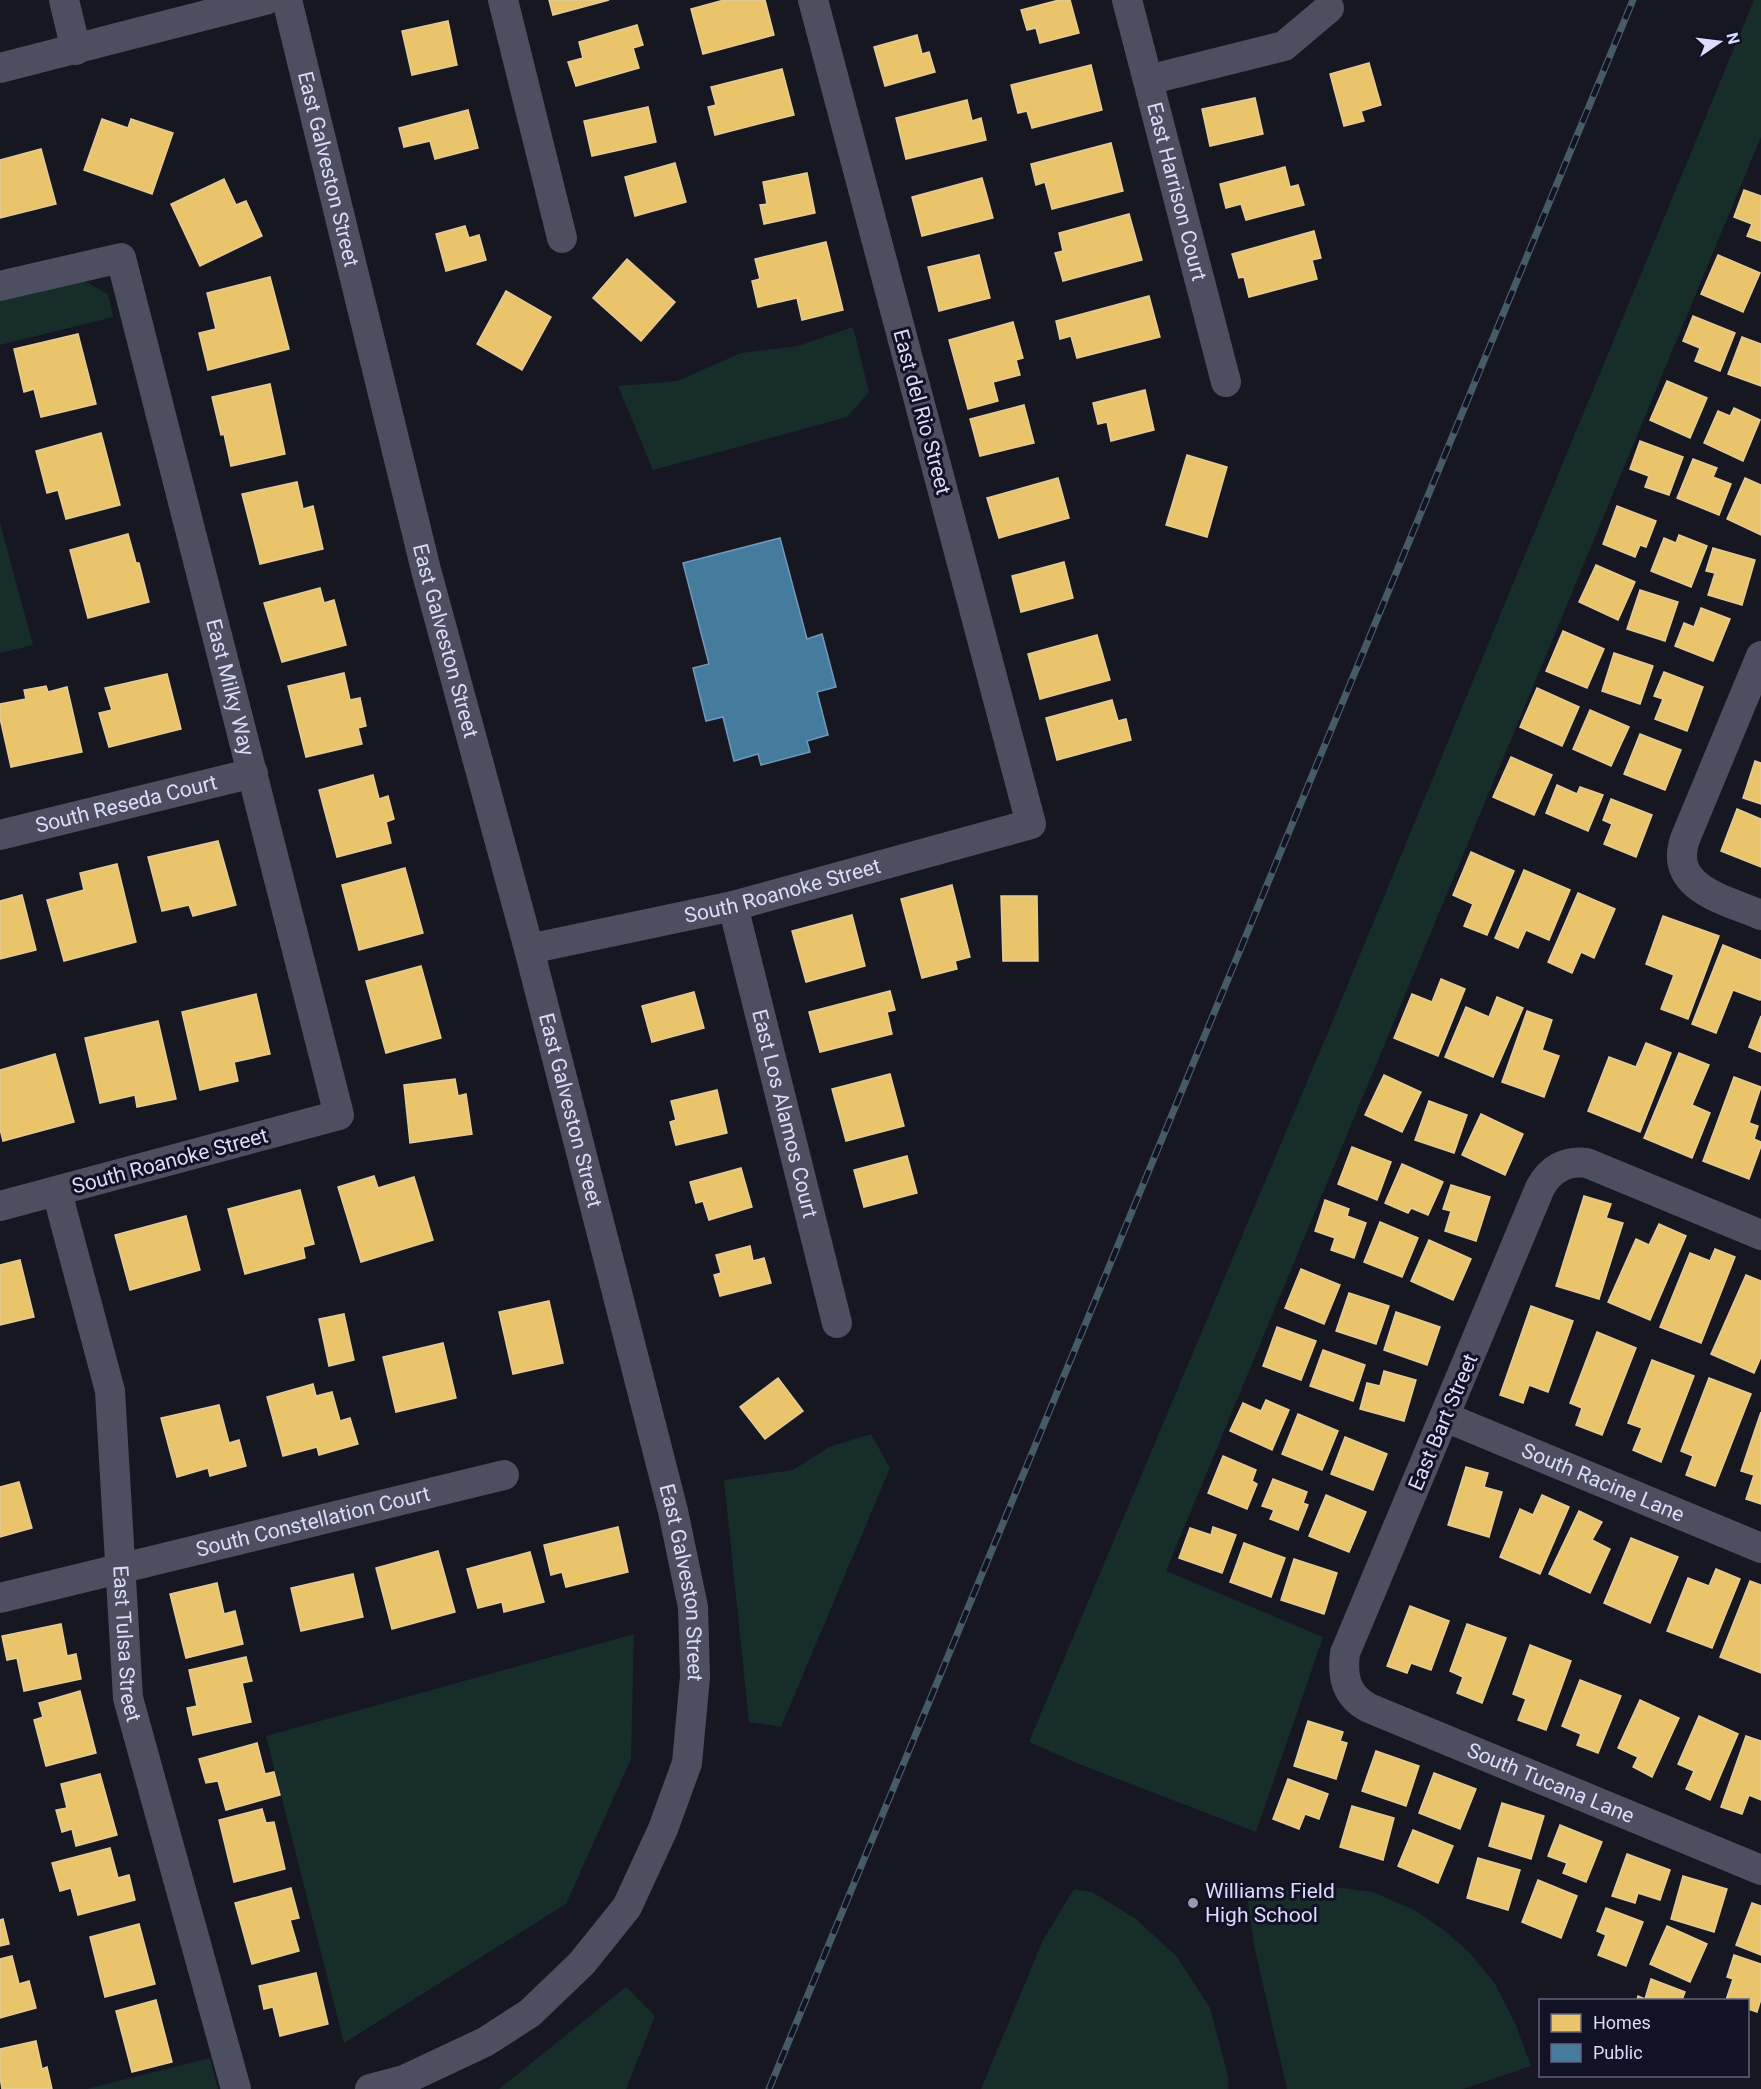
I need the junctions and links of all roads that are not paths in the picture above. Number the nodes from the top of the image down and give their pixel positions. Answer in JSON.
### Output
{"nodes":[{"id":1,"x":64,"y":0,"type":"edge"},
{"id":2,"x":265,"y":0,"type":"edge"},
{"id":3,"x":287,"y":0,"type":"edge"},
{"id":4,"x":503,"y":0,"type":"edge"},
{"id":5,"x":813,"y":0,"type":"edge"},
{"id":6,"x":1127,"y":0,"type":"edge"},
{"id":7,"x":1329,"y":8,"type":"dead end"},
{"id":8,"x":75,"y":50,"type":"junction"},
{"id":9,"x":0,"y":68,"type":"edge"},
{"id":10,"x":1148,"y":80,"type":"junction"},
{"id":11,"x":562,"y":238,"type":"dead end"},
{"id":12,"x":0,"y":286,"type":"edge"},
{"id":13,"x":1226,"y":382,"type":"dead end"},
{"id":14,"x":1761,"y":656,"type":"edge"},
{"id":15,"x":253,"y":773,"type":"junction"},
{"id":16,"x":1031,"y":824,"type":"joint"},
{"id":17,"x":0,"y":834,"type":"edge"},
{"id":18,"x":734,"y":906,"type":"junction"},
{"id":19,"x":1761,"y":915,"type":"edge"},
{"id":20,"x":529,"y":949,"type":"junction"},
{"id":21,"x":339,"y":1115,"type":"joint"},
{"id":22,"x":57,"y":1192,"type":"junction"},
{"id":23,"x":0,"y":1206,"type":"edge"},
{"id":24,"x":1761,"y":1235,"type":"edge"},
{"id":25,"x":837,"y":1323,"type":"dead end"},
{"id":26,"x":1445,"y":1417,"type":"junction"},
{"id":27,"x":504,"y":1475,"type":"dead end"},
{"id":28,"x":1761,"y":1548,"type":"edge"},
{"id":29,"x":122,"y":1568,"type":"junction"},
{"id":30,"x":0,"y":1598,"type":"edge"},
{"id":31,"x":1346,"y":1686,"type":"joint"},
{"id":32,"x":1761,"y":1870,"type":"edge"},
{"id":33,"x":236,"y":2089,"type":"edge"},
{"id":34,"x":370,"y":2089,"type":"edge"}],
"edges":[{"from":1,"to":8,"type":"street"},
{"from":2,"to":8,"type":"street"},
{"from":3,"to":20,"type":"street","name":"East Galveston Street"},
{"from":4,"to":11,"type":"street"},
{"from":5,"to":16,"type":"street","name":"East del Rio Street"},
{"from":6,"to":10,"type":"street","name":"East Harrison Court"},
{"from":7,"to":10,"type":"street"},
{"from":8,"to":9,"type":"street"},
{"from":10,"to":13,"type":"street","name":"East Harrison Court"},
{"from":12,"to":15,"type":"street","name":"East Milky Way"},
{"from":14,"to":19,"type":"street"},
{"from":15,"to":17,"type":"street","name":"South Reseda Court"},
{"from":15,"to":21,"type":"street","name":"East Milky Way"},
{"from":16,"to":18,"type":"street","name":"South Roanoke Street"},
{"from":18,"to":20,"type":"street","name":"South Roanoke Street"},
{"from":18,"to":25,"type":"street","name":"East Los Alamos Court"},
{"from":20,"to":34,"type":"street","name":"East Galveston Street"},
{"from":21,"to":22,"type":"street","name":"South Roanoke Street"},
{"from":22,"to":23,"type":"street","name":"South Roanoke Street"},
{"from":22,"to":29,"type":"street","name":"East Tulsa Street"},
{"from":24,"to":26,"type":"street","name":"East Bart Street"},
{"from":26,"to":28,"type":"street","name":"South Racine Lane"},
{"from":26,"to":31,"type":"street","name":"East Bart Street"},
{"from":27,"to":29,"type":"street","name":"South Constellation Court"},
{"from":29,"to":30,"type":"street","name":"South Constellation Court"},
{"from":29,"to":33,"type":"street","name":"East Tulsa Street"},
{"from":31,"to":32,"type":"street","name":"South Tucana Lane"}]}
